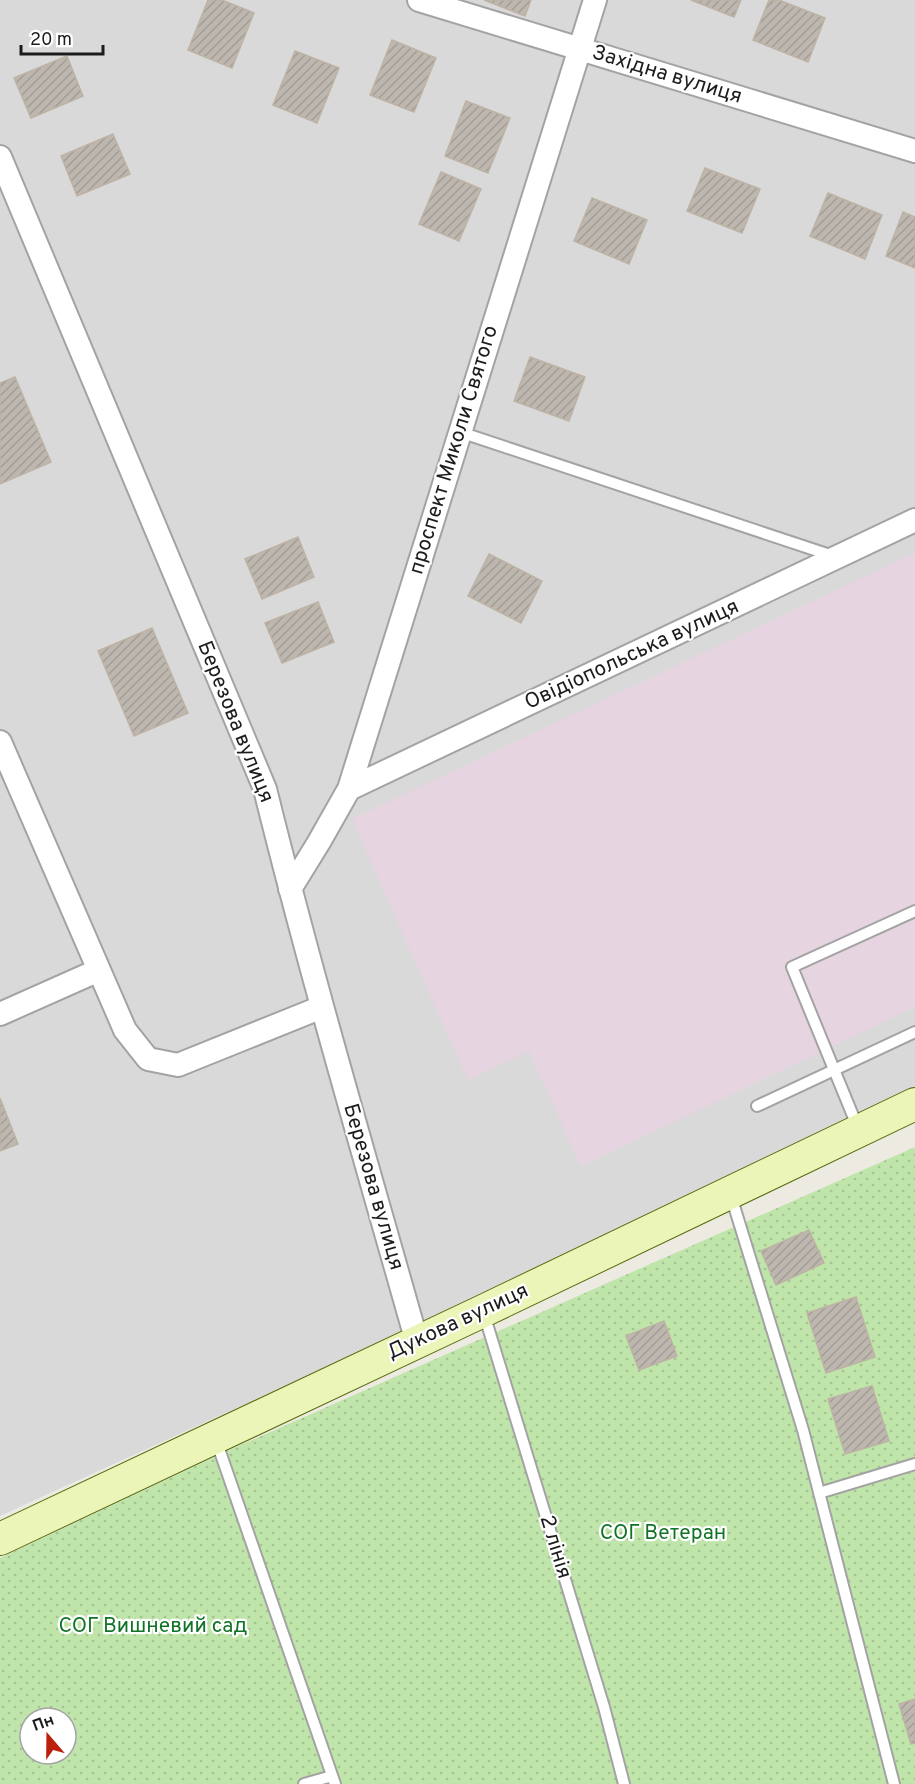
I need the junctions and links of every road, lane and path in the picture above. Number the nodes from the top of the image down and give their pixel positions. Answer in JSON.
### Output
{"nodes":[{"id":1,"x":419,"y":0,"type":"edge"},
{"id":2,"x":595,"y":0,"type":"edge"},
{"id":3,"x":579,"y":48,"type":"junction"},
{"id":4,"x":915,"y":151,"type":"edge"},
{"id":5,"x":0,"y":158,"type":"edge"},
{"id":6,"x":460,"y":432,"type":"junction"},
{"id":7,"x":915,"y":520,"type":"edge"},
{"id":8,"x":837,"y":557,"type":"junction"},
{"id":9,"x":0,"y":742,"type":"edge"},
{"id":10,"x":349,"y":789,"type":"junction"},
{"id":11,"x":290,"y":889,"type":"junction"},
{"id":12,"x":915,"y":911,"type":"edge"},
{"id":13,"x":99,"y":970,"type":"junction"},
{"id":14,"x":322,"y":1007,"type":"junction"},
{"id":15,"x":0,"y":1014,"type":"edge"},
{"id":16,"x":915,"y":1032,"type":"edge"},
{"id":17,"x":834,"y":1070,"type":"junction"},
{"id":18,"x":915,"y":1104,"type":"edge"},
{"id":19,"x":757,"y":1106,"type":"dead end"},
{"id":20,"x":859,"y":1131,"type":"junction"},
{"id":21,"x":730,"y":1192,"type":"junction"},
{"id":22,"x":483,"y":1311,"type":"junction"},
{"id":23,"x":417,"y":1342,"type":"junction"},
{"id":24,"x":215,"y":1437,"type":"junction"},
{"id":25,"x":915,"y":1464,"type":"edge"},
{"id":26,"x":819,"y":1493,"type":"junction"},
{"id":27,"x":0,"y":1539,"type":"edge"},
{"id":28,"x":334,"y":1780,"type":"edge"},
{"id":29,"x":304,"y":1784,"type":"edge"},
{"id":30,"x":624,"y":1784,"type":"edge"},
{"id":31,"x":894,"y":1784,"type":"edge"}],
"edges":[{"from":1,"to":3,"type":"street","name":"Західна вулиця"},
{"from":2,"to":3,"type":"street","name":"проспект Миколи Святого"},
{"from":3,"to":4,"type":"street","name":"Західна вулиця"},
{"from":3,"to":6,"type":"street","name":"проспект Миколи Святого"},
{"from":5,"to":11,"type":"street","name":"Березова вулиця"},
{"from":6,"to":8,"type":"lane"},
{"from":6,"to":10,"type":"street","name":"проспект Миколи Святого"},
{"from":7,"to":8,"type":"street","name":"Овідіопольська вулиця"},
{"from":8,"to":10,"type":"street","name":"Овідіопольська вулиця"},
{"from":9,"to":13,"type":"street"},
{"from":10,"to":11,"type":"street","name":"проспект Миколи Святого"},
{"from":11,"to":14,"type":"street","name":"Березова вулиця"},
{"from":12,"to":17,"type":"lane"},
{"from":13,"to":14,"type":"street"},
{"from":13,"to":15,"type":"street"},
{"from":14,"to":23,"type":"street","name":"Березова вулиця"},
{"from":16,"to":17,"type":"lane"},
{"from":17,"to":19,"type":"lane"},
{"from":17,"to":20,"type":"lane"},
{"from":18,"to":20,"type":"street","name":"Дукова вулиця"},
{"from":20,"to":21,"type":"street","name":"Дукова вулиця"},
{"from":21,"to":22,"type":"street","name":"Дукова вулиця"},
{"from":21,"to":26,"type":"lane"},
{"from":22,"to":23,"type":"street","name":"Дукова вулиця"},
{"from":22,"to":30,"type":"lane","name":"2 лінія"},
{"from":23,"to":24,"type":"street","name":"Дукова вулиця"},
{"from":24,"to":27,"type":"street","name":"Дукова вулиця"},
{"from":24,"to":28,"type":"lane"},
{"from":25,"to":26,"type":"lane"},
{"from":26,"to":31,"type":"lane"},
{"from":28,"to":29,"type":"lane"}]}
